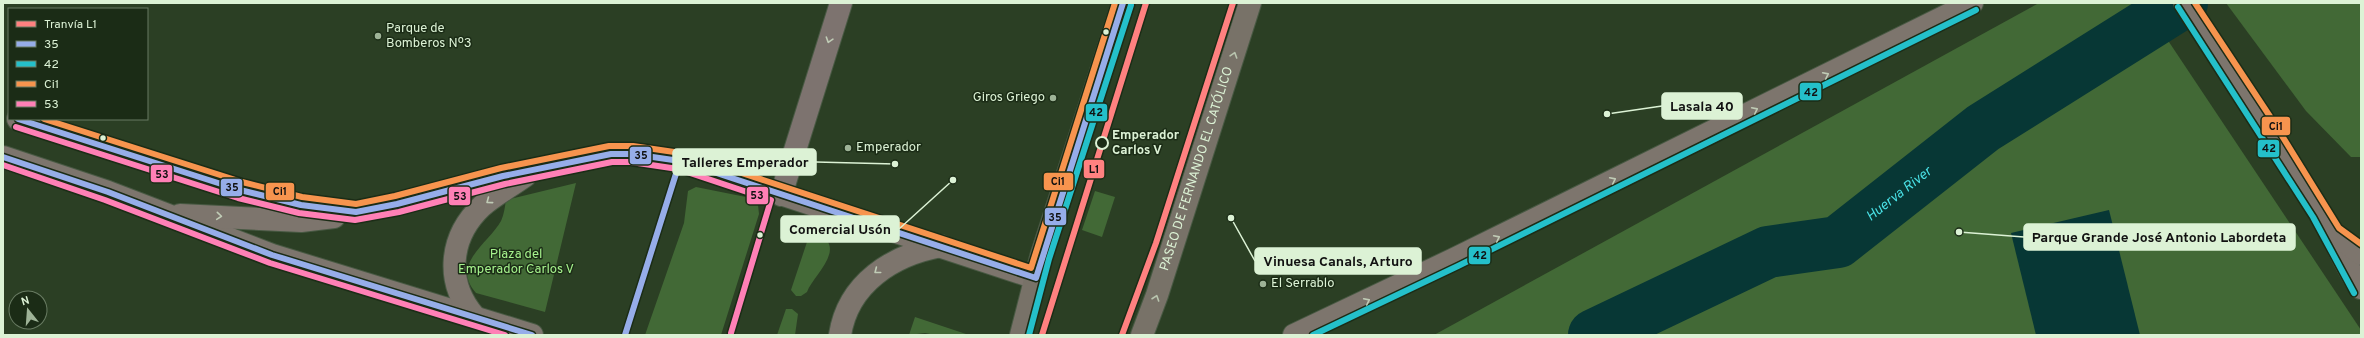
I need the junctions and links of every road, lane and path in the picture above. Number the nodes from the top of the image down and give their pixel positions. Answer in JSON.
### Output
{"nodes":[{"id":1,"x":841,"y":3,"type":"edge"},
{"id":2,"x":1124,"y":3,"type":"edge"},
{"id":3,"x":1250,"y":3,"type":"edge"},
{"id":4,"x":1972,"y":3,"type":"edge"},
{"id":5,"x":2185,"y":3,"type":"edge"},
{"id":6,"x":21,"y":120,"type":"edge"},
{"id":7,"x":3,"y":157,"type":"edge"},
{"id":8,"x":532,"y":170,"type":"junction"},
{"id":9,"x":781,"y":195,"type":"junction"},
{"id":10,"x":356,"y":212,"type":"junction"},
{"id":11,"x":166,"y":215,"type":"junction"},
{"id":12,"x":2333,"y":233,"type":"junction"},
{"id":13,"x":941,"y":246,"type":"junction"},
{"id":14,"x":2361,"y":254,"type":"edge"},
{"id":15,"x":1036,"y":278,"type":"junction"},
{"id":16,"x":2361,"y":288,"type":"edge"},
{"id":17,"x":474,"y":316,"type":"junction"},
{"id":18,"x":532,"y":335,"type":"edge"},
{"id":19,"x":840,"y":335,"type":"edge"},
{"id":20,"x":1021,"y":335,"type":"edge"},
{"id":21,"x":1142,"y":335,"type":"edge"},
{"id":22,"x":1294,"y":335,"type":"edge"}],
"edges":[{"from":1,"to":9,"type":"street","one_way":true},
{"from":2,"to":15,"type":"main road"},
{"from":21,"to":3,"type":"main road","name":"PASEO DE FERNANDO EL CATÓLICO","one_way":true},
{"from":22,"to":4,"type":"main road","one_way":true},
{"from":5,"to":12,"type":"main road"},
{"from":6,"to":10,"type":"main road"},
{"from":7,"to":11,"type":"main road"},
{"from":8,"to":9,"type":"main road"},
{"from":8,"to":10,"type":"main road"},
{"from":8,"to":17,"type":"main road","one_way":true},
{"from":9,"to":13,"type":"main road"},
{"from":11,"to":10,"type":"main road","one_way":true},
{"from":11,"to":17,"type":"main road"},
{"from":12,"to":14,"type":"main road"},
{"from":12,"to":16,"type":"main road"},
{"from":13,"to":15,"type":"main road"},
{"from":13,"to":19,"type":"main road","one_way":true},
{"from":15,"to":20,"type":"main road"},
{"from":17,"to":18,"type":"main road"}]}
